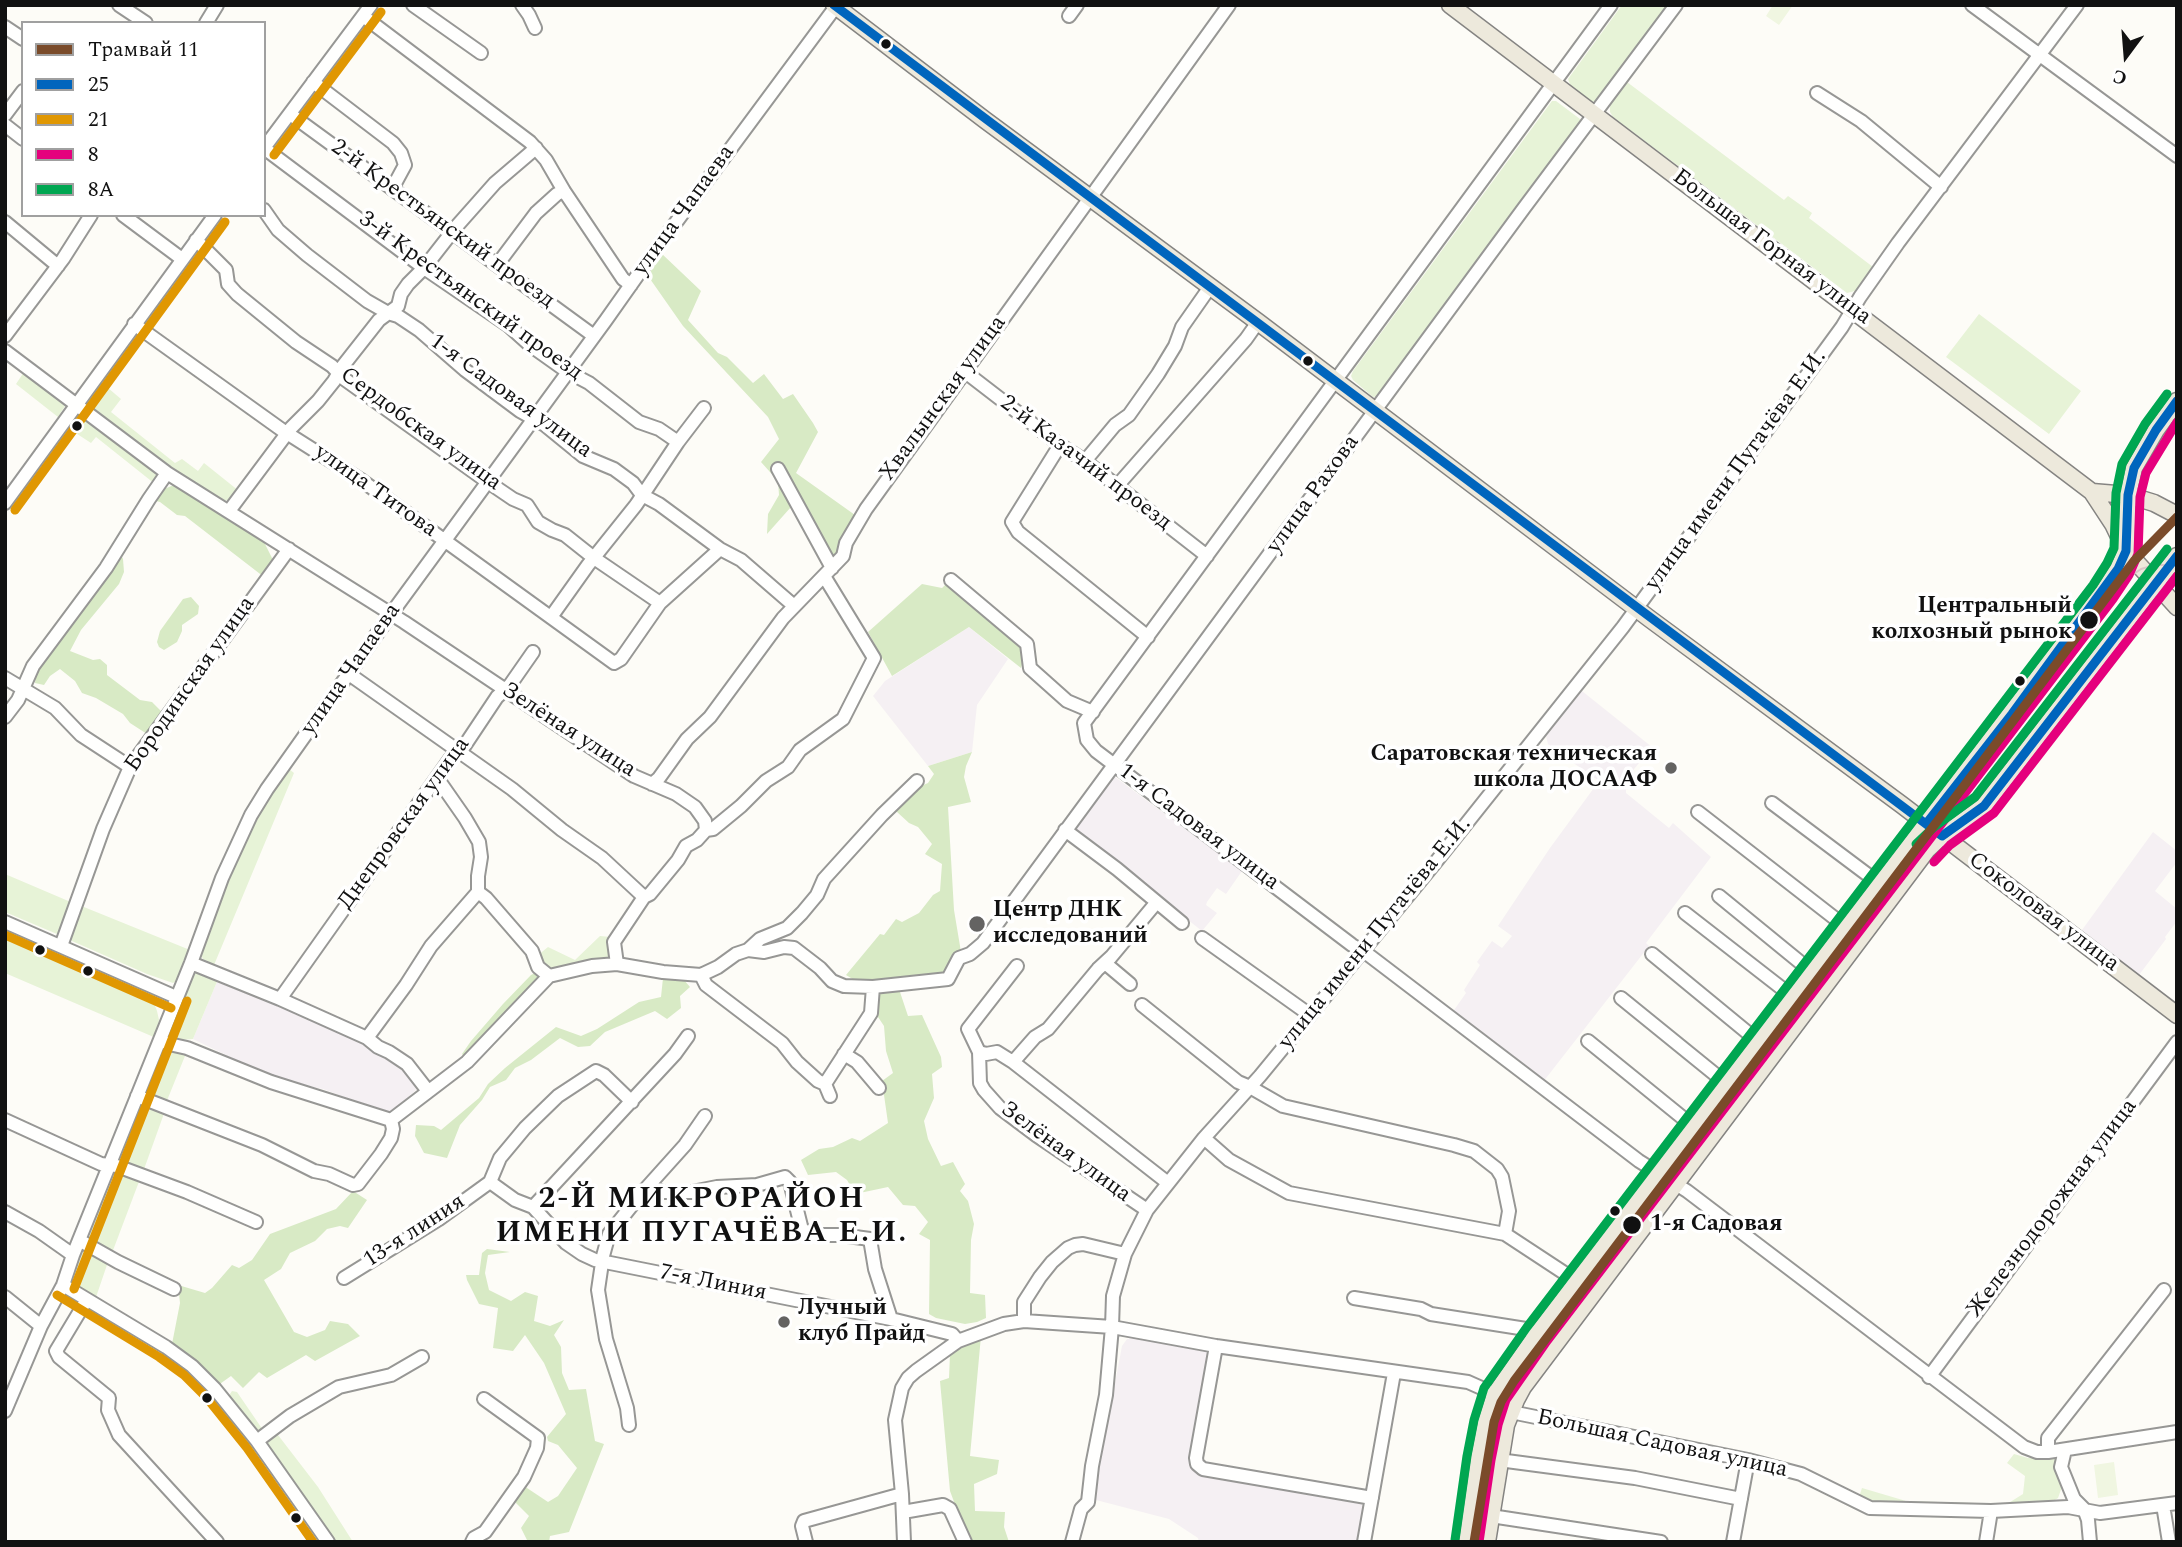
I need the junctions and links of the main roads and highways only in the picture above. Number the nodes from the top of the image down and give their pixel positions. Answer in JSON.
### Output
{"nodes":[{"id":1,"x":1450,"y":5,"type":"edge"},
{"id":2,"x":836,"y":6,"type":"edge"},
{"id":3,"x":2177,"y":401,"type":"edge"},
{"id":4,"x":2092,"y":492,"type":"junction"},
{"id":5,"x":2128,"y":495,"type":"junction"},
{"id":6,"x":2177,"y":514,"type":"edge"},
{"id":7,"x":2126,"y":551,"type":"junction"},
{"id":8,"x":2177,"y":556,"type":"edge"},
{"id":9,"x":2154,"y":584,"type":"junction"},
{"id":10,"x":2177,"y":607,"type":"edge"},
{"id":11,"x":1926,"y":824,"type":"junction"},
{"id":12,"x":1942,"y":836,"type":"junction"},
{"id":13,"x":2177,"y":1015,"type":"edge"},
{"id":14,"x":1467,"y":1542,"type":"edge"},
{"id":15,"x":1487,"y":1542,"type":"edge"}],
"edges":[{"from":1,"to":4,"type":"main road","name":"Большая Горная улица"},
{"from":2,"to":11,"type":"main road","name":"Соколовая улица"},
{"from":3,"to":5,"type":"main road"},
{"from":4,"to":5,"type":"main road"},
{"from":4,"to":7,"type":"main road","name":"Большая Горная улица"},
{"from":5,"to":6,"type":"main road"},
{"from":5,"to":7,"type":"main road"},
{"from":7,"to":9,"type":"main road","name":"Большая Горная улица"},
{"from":7,"to":11,"type":"main road"},
{"from":8,"to":9,"type":"main road"},
{"from":9,"to":10,"type":"main road","name":"Большая Горная улица"},
{"from":9,"to":12,"type":"main road"},
{"from":11,"to":12,"type":"main road","name":"Соколовая улица"},
{"from":11,"to":14,"type":"main road"},
{"from":12,"to":13,"type":"main road","name":"Соколовая улица"},
{"from":12,"to":15,"type":"main road"}]}
